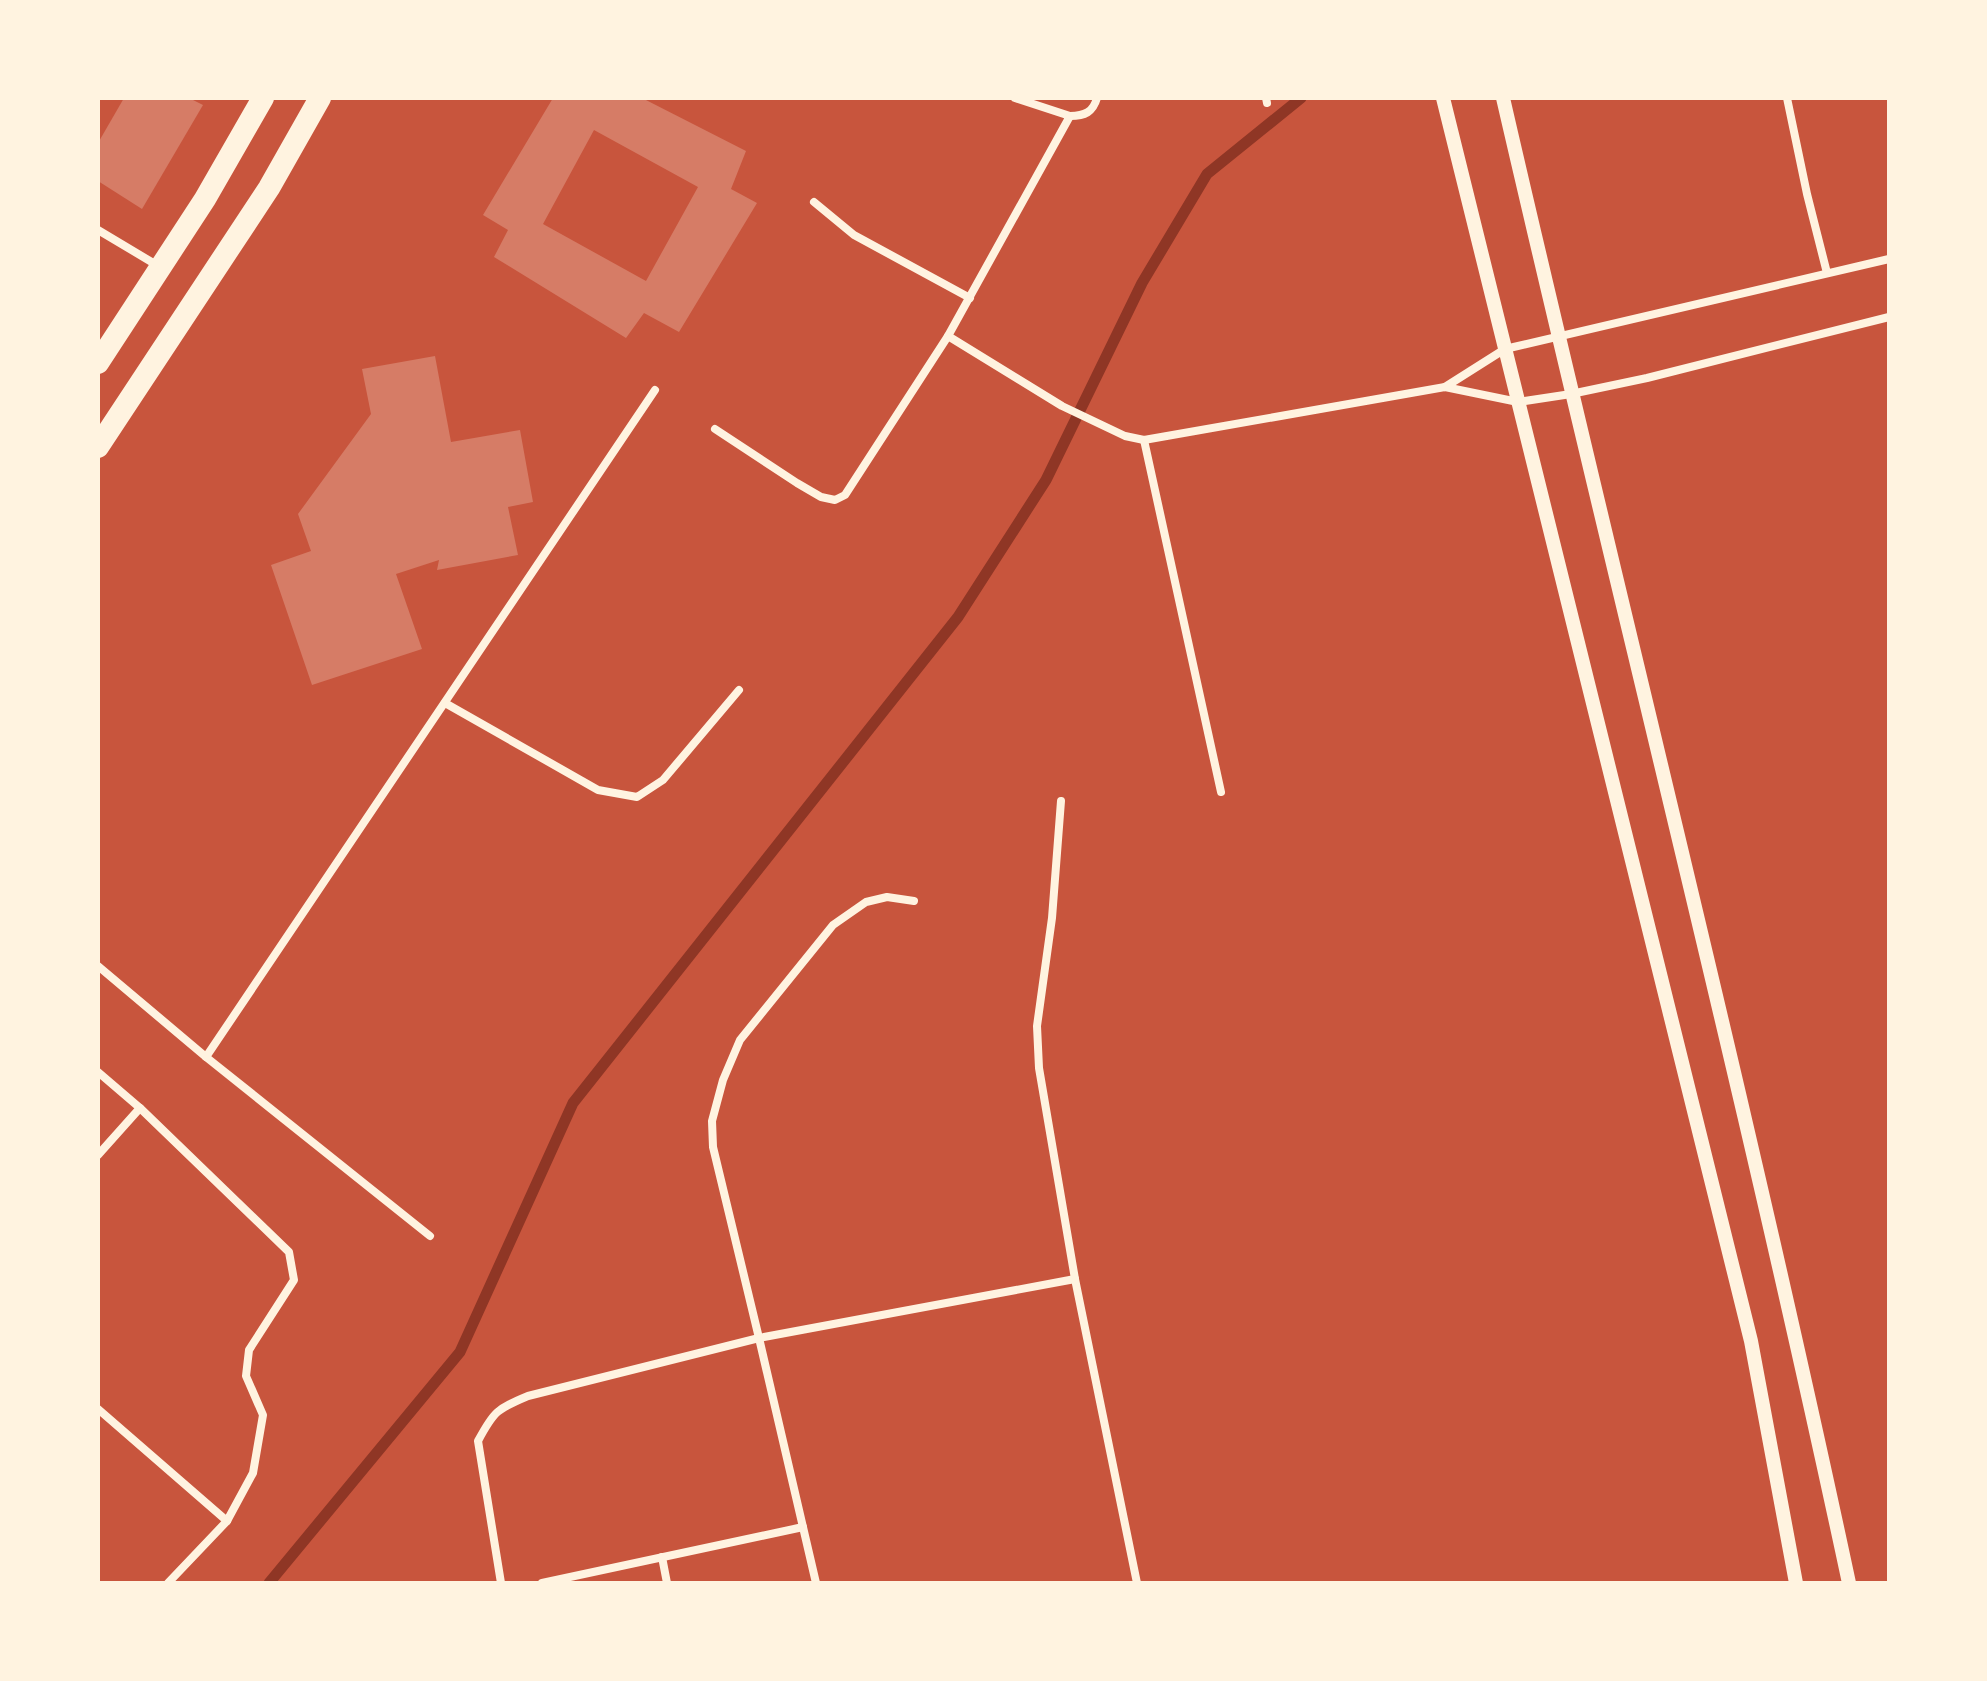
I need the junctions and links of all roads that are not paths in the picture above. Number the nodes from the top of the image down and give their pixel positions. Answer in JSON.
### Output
{"nodes":[{"id":1,"x":263,"y":98,"type":"edge"},
{"id":2,"x":320,"y":98,"type":"edge"},
{"id":3,"x":1015,"y":98,"type":"edge"},
{"id":4,"x":1097,"y":98,"type":"edge"},
{"id":5,"x":1443,"y":98,"type":"edge"},
{"id":6,"x":1503,"y":98,"type":"edge"},
{"id":7,"x":1787,"y":98,"type":"edge"},
{"id":8,"x":1070,"y":116,"type":"junction"},
{"id":9,"x":814,"y":202,"type":"dead end"},
{"id":10,"x":98,"y":230,"type":"edge"},
{"id":11,"x":1889,"y":259,"type":"edge"},
{"id":12,"x":160,"y":267,"type":"junction"},
{"id":13,"x":1827,"y":273,"type":"junction"},
{"id":14,"x":970,"y":298,"type":"junction"},
{"id":15,"x":1889,"y":317,"type":"edge"},
{"id":16,"x":948,"y":336,"type":"junction"},
{"id":17,"x":1558,"y":336,"type":"junction"},
{"id":18,"x":1505,"y":349,"type":"junction"},
{"id":19,"x":100,"y":355,"type":"edge"},
{"id":20,"x":1445,"y":387,"type":"junction"},
{"id":21,"x":655,"y":390,"type":"dead end"},
{"id":22,"x":1571,"y":394,"type":"junction"},
{"id":23,"x":1518,"y":402,"type":"junction"},
{"id":24,"x":715,"y":429,"type":"dead end"},
{"id":25,"x":1144,"y":440,"type":"junction"},
{"id":26,"x":98,"y":447,"type":"edge"},
{"id":27,"x":739,"y":690,"type":"dead end"},
{"id":28,"x":445,"y":703,"type":"junction"},
{"id":29,"x":1221,"y":792,"type":"dead end"},
{"id":30,"x":1061,"y":801,"type":"dead end"},
{"id":31,"x":914,"y":901,"type":"dead end"},
{"id":32,"x":98,"y":966,"type":"edge"},
{"id":33,"x":206,"y":1057,"type":"junction"},
{"id":34,"x":98,"y":1072,"type":"edge"},
{"id":35,"x":140,"y":1108,"type":"junction"},
{"id":36,"x":98,"y":1155,"type":"edge"},
{"id":37,"x":430,"y":1236,"type":"dead end"},
{"id":38,"x":1075,"y":1279,"type":"junction"},
{"id":39,"x":759,"y":1338,"type":"junction"},
{"id":40,"x":98,"y":1409,"type":"edge"},
{"id":41,"x":227,"y":1521,"type":"junction"},
{"id":42,"x":803,"y":1527,"type":"junction"},
{"id":43,"x":662,"y":1557,"type":"junction"},
{"id":44,"x":168,"y":1583,"type":"edge"},
{"id":45,"x":501,"y":1583,"type":"edge"},
{"id":46,"x":542,"y":1583,"type":"edge"},
{"id":47,"x":667,"y":1583,"type":"edge"},
{"id":48,"x":816,"y":1583,"type":"edge"},
{"id":49,"x":1137,"y":1583,"type":"edge"},
{"id":50,"x":1796,"y":1583,"type":"edge"},
{"id":51,"x":1849,"y":1583,"type":"edge"}],
"edges":[{"from":1,"to":12,"type":"highway"},
{"from":2,"to":26,"type":"highway"},
{"from":3,"to":8,"type":"street"},
{"from":4,"to":8,"type":"street"},
{"from":5,"to":18,"type":"street"},
{"from":6,"to":17,"type":"street"},
{"from":7,"to":13,"type":"street"},
{"from":8,"to":14,"type":"street"},
{"from":9,"to":14,"type":"street"},
{"from":10,"to":12,"type":"street"},
{"from":11,"to":13,"type":"street"},
{"from":12,"to":19,"type":"highway"},
{"from":13,"to":17,"type":"street"},
{"from":14,"to":16,"type":"street"},
{"from":15,"to":22,"type":"street"},
{"from":16,"to":24,"type":"street"},
{"from":16,"to":25,"type":"street"},
{"from":17,"to":18,"type":"street"},
{"from":17,"to":22,"type":"street"},
{"from":18,"to":20,"type":"street"},
{"from":18,"to":23,"type":"street"},
{"from":20,"to":23,"type":"street"},
{"from":20,"to":25,"type":"street"},
{"from":21,"to":28,"type":"street"},
{"from":22,"to":23,"type":"street"},
{"from":22,"to":51,"type":"street"},
{"from":23,"to":50,"type":"street"},
{"from":25,"to":29,"type":"street"},
{"from":27,"to":28,"type":"street"},
{"from":28,"to":33,"type":"street"},
{"from":30,"to":38,"type":"street"},
{"from":31,"to":39,"type":"street"},
{"from":32,"to":33,"type":"street"},
{"from":33,"to":37,"type":"street"},
{"from":34,"to":35,"type":"street"},
{"from":35,"to":36,"type":"street"},
{"from":35,"to":41,"type":"street"},
{"from":38,"to":39,"type":"street"},
{"from":38,"to":49,"type":"street"},
{"from":39,"to":42,"type":"street"},
{"from":39,"to":45,"type":"street"},
{"from":40,"to":41,"type":"street"},
{"from":41,"to":44,"type":"street"},
{"from":42,"to":43,"type":"street"},
{"from":42,"to":48,"type":"street"},
{"from":43,"to":46,"type":"street"},
{"from":43,"to":47,"type":"street"}]}
